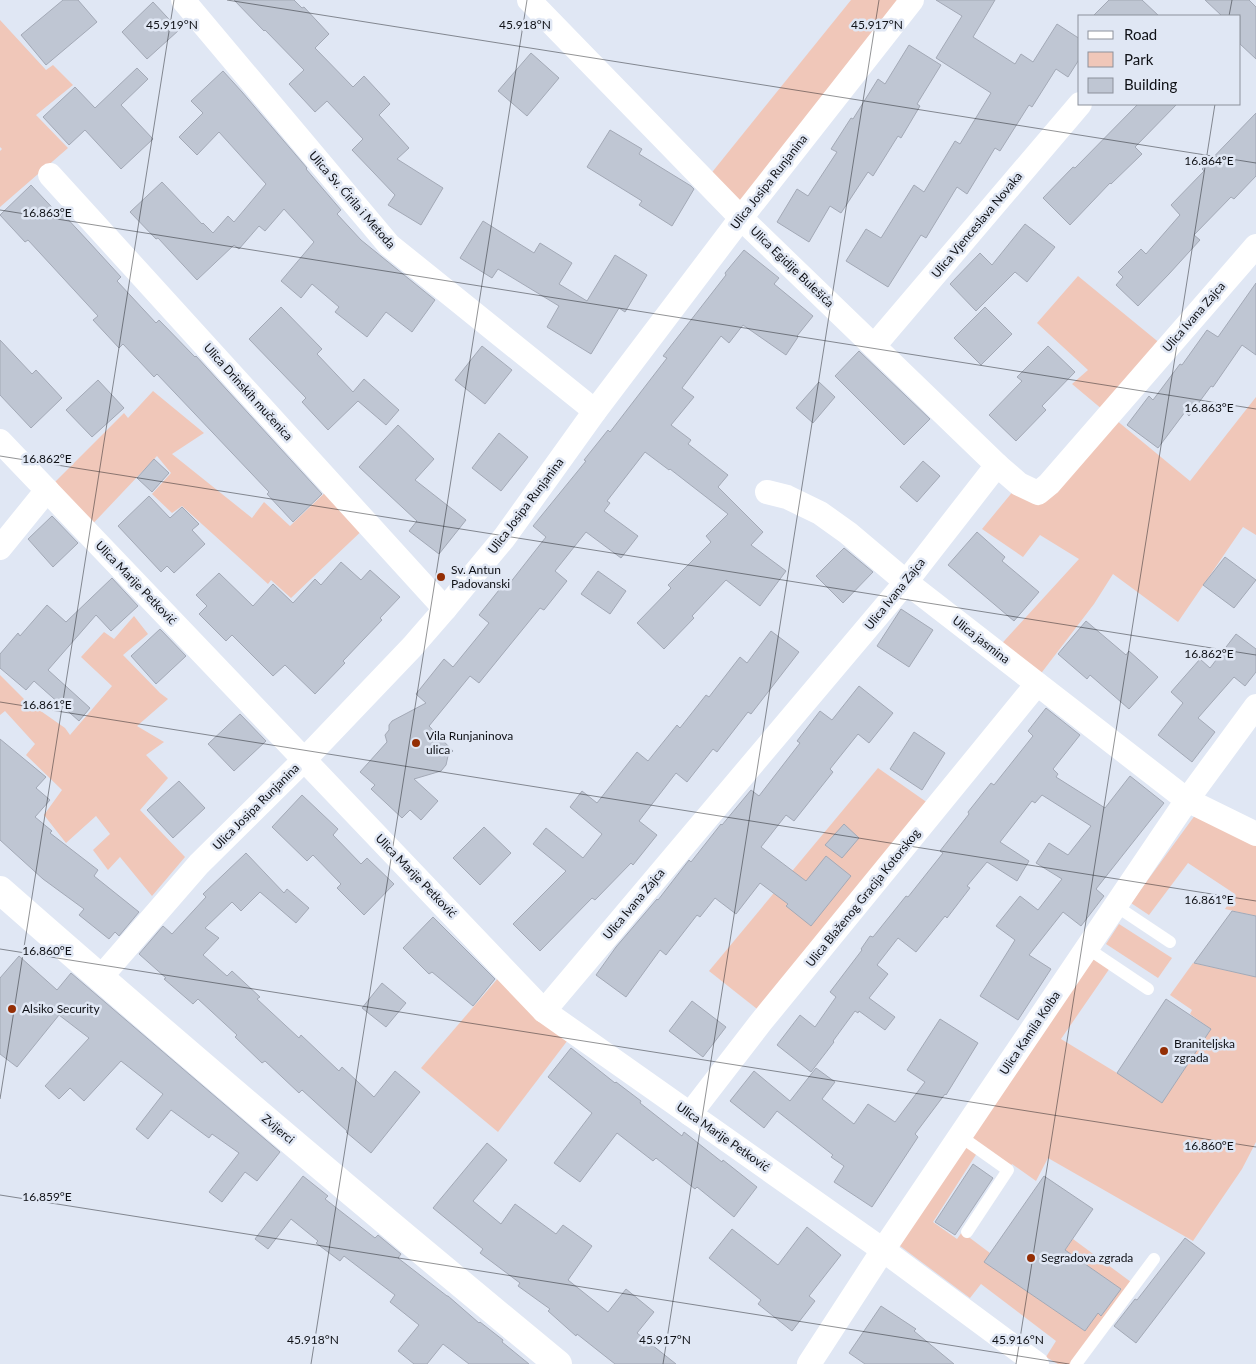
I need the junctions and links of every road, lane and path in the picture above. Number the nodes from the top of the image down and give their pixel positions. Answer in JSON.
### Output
{"nodes":[{"id":1,"x":182,"y":0,"type":"edge"},
{"id":2,"x":529,"y":0,"type":"edge"},
{"id":3,"x":912,"y":0,"type":"edge"},
{"id":4,"x":1079,"y":105,"type":"edge"},
{"id":5,"x":50,"y":174,"type":"dead end"},
{"id":6,"x":741,"y":218,"type":"junction"},
{"id":7,"x":1256,"y":246,"type":"edge"},
{"id":8,"x":874,"y":346,"type":"junction"},
{"id":9,"x":595,"y":411,"type":"junction"},
{"id":10,"x":0,"y":441,"type":"edge"},
{"id":11,"x":997,"y":465,"type":"junction"},
{"id":12,"x":47,"y":490,"type":"junction"},
{"id":13,"x":767,"y":492,"type":"dead end"},
{"id":14,"x":0,"y":548,"type":"edge"},
{"id":15,"x":906,"y":582,"type":"junction"},
{"id":16,"x":445,"y":609,"type":"junction"},
{"id":17,"x":1037,"y":684,"type":"junction"},
{"id":18,"x":1256,"y":706,"type":"edge"},
{"id":19,"x":305,"y":759,"type":"junction"},
{"id":20,"x":1187,"y":800,"type":"junction"},
{"id":21,"x":1256,"y":834,"type":"edge"},
{"id":22,"x":0,"y":890,"type":"edge"},
{"id":23,"x":1116,"y":906,"type":"junction"},
{"id":24,"x":1170,"y":942,"type":"dead end"},
{"id":25,"x":1087,"y":948,"type":"junction"},
{"id":26,"x":100,"y":978,"type":"junction"},
{"id":27,"x":1148,"y":989,"type":"dead end"},
{"id":28,"x":544,"y":1011,"type":"junction"},
{"id":29,"x":690,"y":1114,"type":"junction"},
{"id":30,"x":960,"y":1136,"type":"junction"},
{"id":31,"x":967,"y":1232,"type":"dead end"},
{"id":32,"x":883,"y":1250,"type":"junction"},
{"id":33,"x":1154,"y":1259,"type":"dead end"},
{"id":34,"x":558,"y":1364,"type":"edge"},
{"id":35,"x":809,"y":1364,"type":"edge"},
{"id":36,"x":1037,"y":1364,"type":"edge"},
{"id":37,"x":1076,"y":1364,"type":"edge"}],
"edges":[{"from":1,"to":9,"type":"street","name":"Ulica Sv. Ćirila i Metoda"},
{"from":2,"to":6,"type":"street","name":"Ulica Egidije Bulešića"},
{"from":3,"to":6,"type":"street","name":"Ulica Josipa Runjanina"},
{"from":4,"to":8,"type":"street","name":"Ulica Vjenceslava Novaka"},
{"from":5,"to":16,"type":"street","name":"Ulica Drinskih mučenica"},
{"from":6,"to":8,"type":"street","name":"Ulica Egidije Bulešića"},
{"from":6,"to":9,"type":"street","name":"Ulica Josipa Runjanina"},
{"from":7,"to":11,"type":"street","name":"Ulica Ivana Zajca"},
{"from":8,"to":11,"type":"street","name":"Ulica Egidije Bulešića"},
{"from":9,"to":16,"type":"street","name":"Ulica Josipa Runjanina"},
{"from":10,"to":12,"type":"street","name":"Ulica Marije Petković"},
{"from":11,"to":15,"type":"street","name":"Ulica Ivana Zajca"},
{"from":12,"to":14,"type":"street"},
{"from":12,"to":19,"type":"street","name":"Ulica Marije Petković"},
{"from":13,"to":15,"type":"street","name":"Ulica jasmina"},
{"from":15,"to":17,"type":"street","name":"Ulica jasmina"},
{"from":15,"to":28,"type":"street","name":"Ulica Ivana Zajca"},
{"from":16,"to":19,"type":"street","name":"Ulica Josipa Runjanina"},
{"from":17,"to":20,"type":"street","name":"Ulica jasmina"},
{"from":17,"to":29,"type":"street","name":"Ulica Blaženog Gracija Kotorskog"},
{"from":18,"to":20,"type":"street","name":"Ulica Kamila Kolba"},
{"from":19,"to":26,"type":"street","name":"Ulica Josipa Runjanina"},
{"from":19,"to":28,"type":"street","name":"Ulica Marije Petković"},
{"from":20,"to":21,"type":"street","name":"Ulica jasmina"},
{"from":20,"to":23,"type":"street","name":"Ulica Kamila Kolba"},
{"from":22,"to":26,"type":"main road","name":"Zvijerci"},
{"from":23,"to":24,"type":"lane"},
{"from":23,"to":25,"type":"street","name":"Ulica Kamila Kolba"},
{"from":25,"to":27,"type":"lane"},
{"from":25,"to":30,"type":"street","name":"Ulica Kamila Kolba"},
{"from":26,"to":34,"type":"main road","name":"Zvijerci"},
{"from":28,"to":29,"type":"street","name":"Ulica Marije Petković"},
{"from":29,"to":32,"type":"street","name":"Ulica Marije Petković"},
{"from":30,"to":31,"type":"lane"},
{"from":30,"to":32,"type":"street","name":"Ulica Kamila Kolba"},
{"from":32,"to":35,"type":"street","name":"Ulica Kamila Kolba"},
{"from":32,"to":36,"type":"street","name":"Ulica Marije Petković"},
{"from":33,"to":37,"type":"lane"}]}
